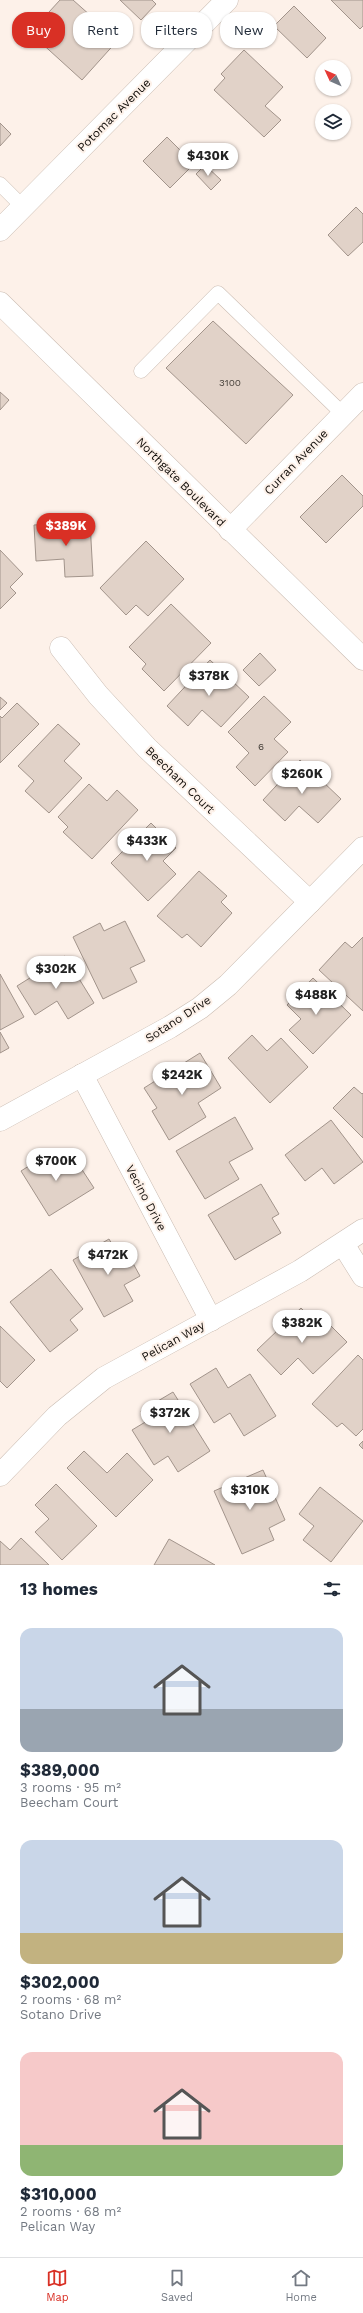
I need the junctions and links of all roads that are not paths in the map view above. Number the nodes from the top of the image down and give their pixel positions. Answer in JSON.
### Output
{"nodes":[{"id":1,"x":227,"y":0,"type":"edge"},
{"id":2,"x":0,"y":184,"type":"edge"},
{"id":3,"x":23,"y":207,"type":"junction"},
{"id":4,"x":0,"y":230,"type":"edge"},
{"id":5,"x":0,"y":303,"type":"edge"},
{"id":6,"x":141,"y":372,"type":"dead end"},
{"id":7,"x":363,"y":394,"type":"edge"},
{"id":8,"x":343,"y":414,"type":"junction"},
{"id":9,"x":230,"y":530,"type":"junction"},
{"id":10,"x":61,"y":648,"type":"dead end"},
{"id":11,"x":363,"y":660,"type":"edge"},
{"id":12,"x":363,"y":848,"type":"edge"},
{"id":13,"x":310,"y":902,"type":"junction"},
{"id":14,"x":82,"y":1075,"type":"junction"},
{"id":15,"x":0,"y":1120,"type":"edge"},
{"id":16,"x":363,"y":1230,"type":"edge"},
{"id":17,"x":343,"y":1244,"type":"junction"},
{"id":18,"x":363,"y":1276,"type":"edge"},
{"id":19,"x":211,"y":1320,"type":"junction"},
{"id":20,"x":0,"y":1475,"type":"edge"}],
"edges":[{"from":1,"to":3,"type":"street","name":"Potomac Avenue"},
{"from":2,"to":3,"type":"lane"},
{"from":3,"to":4,"type":"street","name":"Potomac Avenue"},
{"from":5,"to":9,"type":"street","name":"Northgate Boulevard"},
{"from":6,"to":8,"type":"lane"},
{"from":7,"to":8,"type":"street","name":"Curran Avenue"},
{"from":8,"to":9,"type":"street","name":"Curran Avenue"},
{"from":9,"to":11,"type":"street","name":"Northgate Boulevard"},
{"from":10,"to":13,"type":"street","name":"Beecham Court"},
{"from":12,"to":13,"type":"street","name":"Sotano Drive"},
{"from":13,"to":14,"type":"street","name":"Sotano Drive"},
{"from":14,"to":15,"type":"street","name":"Sotano Drive"},
{"from":14,"to":19,"type":"street","name":"Vecino Drive"},
{"from":16,"to":17,"type":"street","name":"Pelican Way"},
{"from":17,"to":18,"type":"street"},
{"from":17,"to":19,"type":"street","name":"Pelican Way"},
{"from":19,"to":20,"type":"street","name":"Pelican Way"}]}
